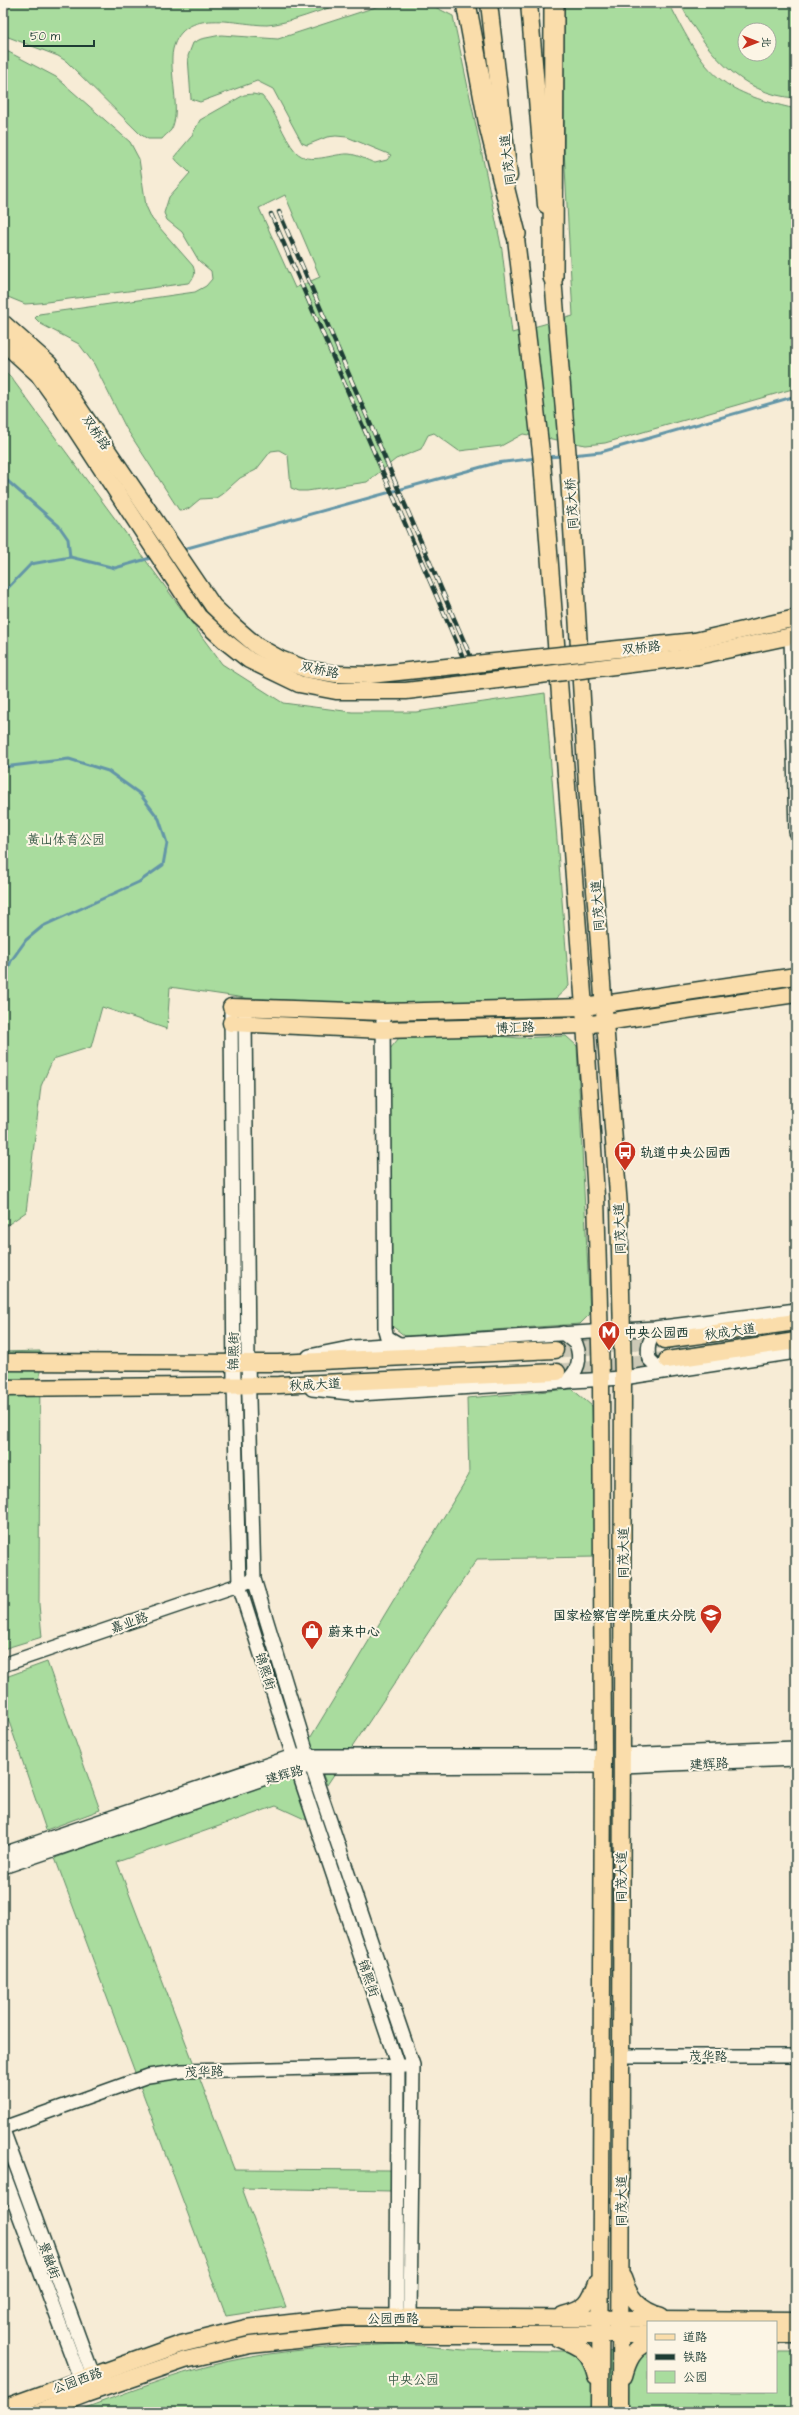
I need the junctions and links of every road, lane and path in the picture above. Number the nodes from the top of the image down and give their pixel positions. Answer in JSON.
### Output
{"nodes":[{"id":1,"x":466,"y":3,"type":"edge"},
{"id":2,"x":489,"y":3,"type":"edge"},
{"id":3,"x":529,"y":3,"type":"edge"},
{"id":4,"x":554,"y":3,"type":"edge"},
{"id":5,"x":516,"y":234,"type":"junction"},
{"id":6,"x":553,"y":277,"type":"junction"},
{"id":7,"x":525,"y":316,"type":"joint"},
{"id":8,"x":3,"y":323,"type":"edge"},
{"id":9,"x":3,"y":342,"type":"edge"},
{"id":10,"x":796,"y":618,"type":"edge"},
{"id":11,"x":794,"y":636,"type":"edge"},
{"id":12,"x":697,"y":648,"type":"junction"},
{"id":13,"x":583,"y":696,"type":"joint"},
{"id":14,"x":559,"y":697,"type":"joint"},
{"id":15,"x":796,"y":832,"type":"edge"},
{"id":16,"x":796,"y":976,"type":"edge"},
{"id":17,"x":796,"y":994,"type":"edge"},
{"id":18,"x":604,"y":1005,"type":"junction"},
{"id":19,"x":584,"y":1007,"type":"junction"},
{"id":20,"x":383,"y":1012,"type":"junction"},
{"id":21,"x":238,"y":1016,"type":"junction"},
{"id":22,"x":605,"y":1022,"type":"junction"},
{"id":23,"x":585,"y":1025,"type":"junction"},
{"id":24,"x":383,"y":1030,"type":"junction"},
{"id":25,"x":796,"y":1310,"type":"edge"},
{"id":26,"x":796,"y":1322,"type":"edge"},
{"id":27,"x":622,"y":1330,"type":"junction"},
{"id":28,"x":600,"y":1331,"type":"junction"},
{"id":29,"x":563,"y":1333,"type":"junction"},
{"id":30,"x":664,"y":1333,"type":"junction"},
{"id":31,"x":796,"y":1341,"type":"edge"},
{"id":32,"x":399,"y":1344,"type":"junction"},
{"id":33,"x":555,"y":1350,"type":"tunnel mouth"},
{"id":34,"x":796,"y":1352,"type":"edge"},
{"id":35,"x":3,"y":1362,"type":"edge"},
{"id":36,"x":241,"y":1363,"type":"junction"},
{"id":37,"x":278,"y":1363,"type":"junction"},
{"id":38,"x":668,"y":1366,"type":"junction"},
{"id":39,"x":561,"y":1377,"type":"junction"},
{"id":40,"x":623,"y":1378,"type":"junction"},
{"id":41,"x":601,"y":1380,"type":"junction"},
{"id":42,"x":241,"y":1386,"type":"junction"},
{"id":43,"x":3,"y":1388,"type":"edge"},
{"id":44,"x":254,"y":1579,"type":"junction"},
{"id":45,"x":239,"y":1585,"type":"junction"},
{"id":46,"x":3,"y":1665,"type":"edge"},
{"id":47,"x":796,"y":1748,"type":"edge"},
{"id":48,"x":796,"y":1759,"type":"edge"},
{"id":49,"x":603,"y":1761,"type":"junction"},
{"id":50,"x":622,"y":1761,"type":"junction"},
{"id":51,"x":295,"y":1762,"type":"junction"},
{"id":52,"x":310,"y":1762,"type":"junction"},
{"id":53,"x":3,"y":1854,"type":"edge"},
{"id":54,"x":3,"y":1867,"type":"edge"},
{"id":55,"x":621,"y":2056,"type":"junction"},
{"id":56,"x":796,"y":2056,"type":"edge"},
{"id":57,"x":413,"y":2065,"type":"junction"},
{"id":58,"x":398,"y":2066,"type":"junction"},
{"id":59,"x":3,"y":2129,"type":"edge"},
{"id":60,"x":3,"y":2172,"type":"edge"},
{"id":61,"x":600,"y":2271,"type":"junction"},
{"id":62,"x":620,"y":2271,"type":"junction"},
{"id":63,"x":404,"y":2318,"type":"junction"},
{"id":64,"x":550,"y":2318,"type":"junction"},
{"id":65,"x":600,"y":2319,"type":"junction"},
{"id":66,"x":620,"y":2319,"type":"junction"},
{"id":67,"x":674,"y":2320,"type":"junction"},
{"id":68,"x":796,"y":2320,"type":"edge"},
{"id":69,"x":550,"y":2335,"type":"junction"},
{"id":70,"x":600,"y":2335,"type":"junction"},
{"id":71,"x":620,"y":2335,"type":"junction"},
{"id":72,"x":647,"y":2335,"type":"edge"},
{"id":73,"x":777,"y":2335,"type":"edge"},
{"id":74,"x":796,"y":2335,"type":"edge"},
{"id":75,"x":647,"y":2344,"type":"edge"},
{"id":76,"x":89,"y":2384,"type":"junction"},
{"id":77,"x":620,"y":2391,"type":"junction"},
{"id":78,"x":600,"y":2392,"type":"junction"},
{"id":79,"x":3,"y":2408,"type":"edge"},
{"id":80,"x":39,"y":2412,"type":"edge"},
{"id":81,"x":600,"y":2412,"type":"edge"},
{"id":82,"x":620,"y":2412,"type":"edge"}],
"edges":[{"from":1,"to":5,"type":"highway"},
{"from":2,"to":5,"type":"main road","name":"同茂大道"},
{"from":3,"to":6,"type":"main road"},
{"from":4,"to":6,"type":"highway"},
{"from":5,"to":7,"type":"main road","name":"同茂大道"},
{"from":6,"to":13,"type":"main road","name":"同茂大桥","bridge":true},
{"from":7,"to":14,"type":"main road","name":"同茂大桥","bridge":true},
{"from":8,"to":12,"type":"main road","name":"双桥路","bridge":true},
{"from":9,"to":12,"type":"main road","name":"双桥路","bridge":true},
{"from":10,"to":12,"type":"main road","name":"双桥路"},
{"from":11,"to":12,"type":"main road","name":"双桥路"},
{"from":11,"to":15,"type":"street"},
{"from":13,"to":18,"type":"main road","name":"同茂大道"},
{"from":14,"to":19,"type":"main road","name":"同茂大道"},
{"from":16,"to":18,"type":"main road","name":"博汇路"},
{"from":17,"to":22,"type":"main road","name":"博汇路"},
{"from":18,"to":19,"type":"main road","name":"博汇路"},
{"from":18,"to":22,"type":"main road","name":"同茂大道"},
{"from":19,"to":20,"type":"main road","name":"博汇路"},
{"from":19,"to":23,"type":"main road","name":"同茂大道"},
{"from":20,"to":21,"type":"main road","name":"博汇路"},
{"from":20,"to":24,"type":"street"},
{"from":21,"to":24,"type":"main road","name":"博汇路"},
{"from":21,"to":36,"type":"street","name":"锦熙街"},
{"from":22,"to":23,"type":"main road","name":"博汇路"},
{"from":22,"to":27,"type":"main road","name":"同茂大道"},
{"from":23,"to":24,"type":"main road","name":"博汇路"},
{"from":23,"to":28,"type":"main road","name":"同茂大道"},
{"from":24,"to":32,"type":"street"},
{"from":25,"to":30,"type":"street"},
{"from":26,"to":30,"type":"main road","name":"秋成大道"},
{"from":27,"to":28,"type":"street"},
{"from":27,"to":30,"type":"street"},
{"from":27,"to":40,"type":"main road","name":"同茂大道"},
{"from":28,"to":29,"type":"street"},
{"from":28,"to":41,"type":"main road","name":"同茂大道"},
{"from":29,"to":32,"type":"street"},
{"from":29,"to":39,"type":"street"},
{"from":30,"to":38,"type":"street"},
{"from":31,"to":38,"type":"main road","name":"秋成大道"},
{"from":32,"to":37,"type":"street"},
{"from":33,"to":37,"type":"main road","name":"秋成大道"},
{"from":34,"to":38,"type":"street"},
{"from":35,"to":36,"type":"main road","name":"秋成大道"},
{"from":36,"to":37,"type":"main road","name":"秋成大道"},
{"from":36,"to":42,"type":"street","name":"锦熙街"},
{"from":38,"to":40,"type":"street"},
{"from":39,"to":41,"type":"street"},
{"from":39,"to":42,"type":"main road","name":"秋成大道"},
{"from":40,"to":41,"type":"street"},
{"from":40,"to":50,"type":"main road","name":"同茂大道"},
{"from":41,"to":49,"type":"main road","name":"同茂大道"},
{"from":42,"to":43,"type":"main road","name":"秋成大道"},
{"from":42,"to":44,"type":"street","name":"锦熙街"},
{"from":42,"to":45,"type":"street","name":"锦熙街"},
{"from":44,"to":45,"type":"street","name":"嘉业路"},
{"from":44,"to":52,"type":"street","name":"锦熙街"},
{"from":45,"to":46,"type":"street","name":"嘉业路"},
{"from":45,"to":51,"type":"street","name":"锦熙街"},
{"from":47,"to":50,"type":"street","name":"建辉路"},
{"from":48,"to":50,"type":"street","name":"建辉路"},
{"from":49,"to":52,"type":"street","name":"建辉路"},
{"from":49,"to":61,"type":"main road","name":"同茂大道"},
{"from":50,"to":55,"type":"main road","name":"同茂大道"},
{"from":51,"to":52,"type":"street","name":"建辉路"},
{"from":51,"to":53,"type":"street","name":"建辉路"},
{"from":51,"to":54,"type":"street","name":"建辉路"},
{"from":51,"to":58,"type":"street","name":"锦熙街"},
{"from":52,"to":57,"type":"street","name":"锦熙街"},
{"from":55,"to":56,"type":"street","name":"茂华路"},
{"from":55,"to":62,"type":"main road","name":"同茂大道"},
{"from":57,"to":58,"type":"street","name":"茂华路"},
{"from":57,"to":63,"type":"street","name":"锦熙街"},
{"from":58,"to":59,"type":"street","name":"茂华路"},
{"from":58,"to":63,"type":"street","name":"锦熙街"},
{"from":59,"to":76,"type":"street","name":"景融街"},
{"from":60,"to":76,"type":"street","name":"景融街"},
{"from":61,"to":64,"type":"main road"},
{"from":61,"to":65,"type":"main road","name":"同茂大道"},
{"from":62,"to":66,"type":"main road","name":"同茂大道"},
{"from":62,"to":67,"type":"main road"},
{"from":63,"to":64,"type":"main road","name":"公园西路"},
{"from":63,"to":76,"type":"main road","name":"公园西路"},
{"from":64,"to":65,"type":"main road","name":"公园西路"},
{"from":65,"to":66,"type":"main road","name":"公园西路"},
{"from":65,"to":70,"type":"main road","name":"同茂大道"},
{"from":66,"to":67,"type":"main road","name":"公园西路"},
{"from":66,"to":71,"type":"main road","name":"同茂大道"},
{"from":67,"to":68,"type":"main road","name":"公园西路"},
{"from":69,"to":70,"type":"main road","name":"公园西路"},
{"from":69,"to":76,"type":"main road","name":"公园西路"},
{"from":69,"to":78,"type":"main road"},
{"from":70,"to":71,"type":"main road","name":"公园西路"},
{"from":70,"to":78,"type":"main road","name":"同茂大道"},
{"from":71,"to":72,"type":"main road","name":"公园西路"},
{"from":71,"to":77,"type":"main road","name":"同茂大道"},
{"from":73,"to":74,"type":"main road"},
{"from":75,"to":77,"type":"main road"},
{"from":76,"to":79,"type":"main road","name":"公园西路"},
{"from":76,"to":80,"type":"main road","name":"公园西路"},
{"from":77,"to":82,"type":"main road","name":"同茂大道"},
{"from":78,"to":81,"type":"main road","name":"同茂大道"}]}
